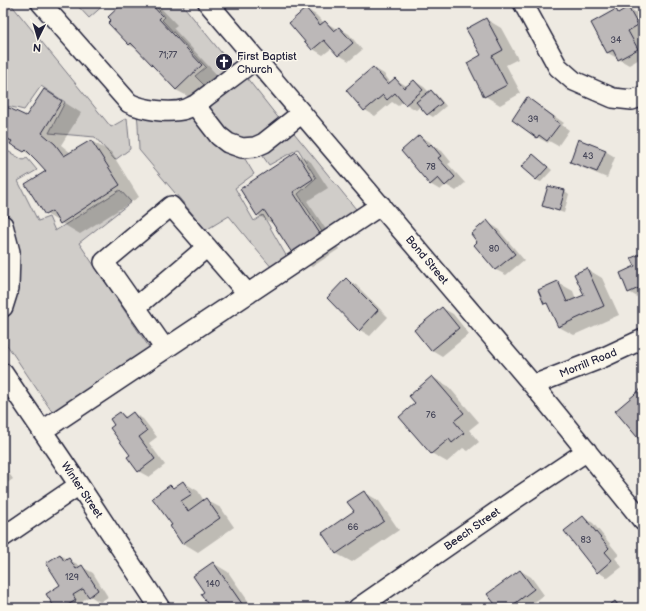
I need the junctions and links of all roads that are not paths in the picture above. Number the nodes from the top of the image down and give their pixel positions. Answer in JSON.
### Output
{"nodes":[{"id":1,"x":41,"y":3,"type":"edge"},
{"id":2,"x":208,"y":3,"type":"edge"},
{"id":3,"x":523,"y":3,"type":"edge"},
{"id":4,"x":256,"y":59,"type":"junction"},
{"id":5,"x":643,"y":96,"type":"edge"},
{"id":6,"x":195,"y":105,"type":"junction"},
{"id":7,"x":302,"y":113,"type":"junction"},
{"id":8,"x":381,"y":205,"type":"junction"},
{"id":9,"x":3,"y":225,"type":"edge"},
{"id":10,"x":207,"y":247,"type":"junction"},
{"id":11,"x":248,"y":294,"type":"junction"},
{"id":12,"x":3,"y":307,"type":"edge"},
{"id":13,"x":136,"y":307,"type":"junction"},
{"id":14,"x":643,"y":339,"type":"edge"},
{"id":15,"x":165,"y":349,"type":"junction"},
{"id":16,"x":3,"y":374,"type":"edge"},
{"id":17,"x":533,"y":385,"type":"junction"},
{"id":18,"x":42,"y":431,"type":"junction"},
{"id":19,"x":587,"y":451,"type":"junction"},
{"id":20,"x":79,"y":485,"type":"junction"},
{"id":21,"x":643,"y":521,"type":"edge"},
{"id":22,"x":3,"y":537,"type":"edge"},
{"id":23,"x":160,"y":608,"type":"edge"},
{"id":24,"x":358,"y":608,"type":"edge"}],
"edges":[{"from":1,"to":6,"type":"street"},
{"from":2,"to":4,"type":"street","name":"Bond Street"},
{"from":3,"to":5,"type":"street"},
{"from":4,"to":6,"type":"street"},
{"from":4,"to":7,"type":"street","name":"Bond Street"},
{"from":6,"to":7,"type":"street"},
{"from":7,"to":8,"type":"street","name":"Bond Street"},
{"from":8,"to":11,"type":"street"},
{"from":8,"to":17,"type":"street","name":"Bond Street"},
{"from":9,"to":12,"type":"street"},
{"from":10,"to":11,"type":"street"},
{"from":10,"to":13,"type":"street"},
{"from":10,"to":13,"type":"street"},
{"from":11,"to":15,"type":"street"},
{"from":13,"to":15,"type":"street"},
{"from":14,"to":17,"type":"street","name":"Morrill Road"},
{"from":15,"to":18,"type":"street"},
{"from":16,"to":18,"type":"street","name":"Winter Street"},
{"from":17,"to":19,"type":"street","name":"Bond Street"},
{"from":18,"to":20,"type":"street","name":"Winter Street"},
{"from":19,"to":21,"type":"street","name":"Bond Street"},
{"from":19,"to":24,"type":"street","name":"Beech Street"},
{"from":20,"to":22,"type":"street"},
{"from":20,"to":23,"type":"street","name":"Winter Street"}]}
